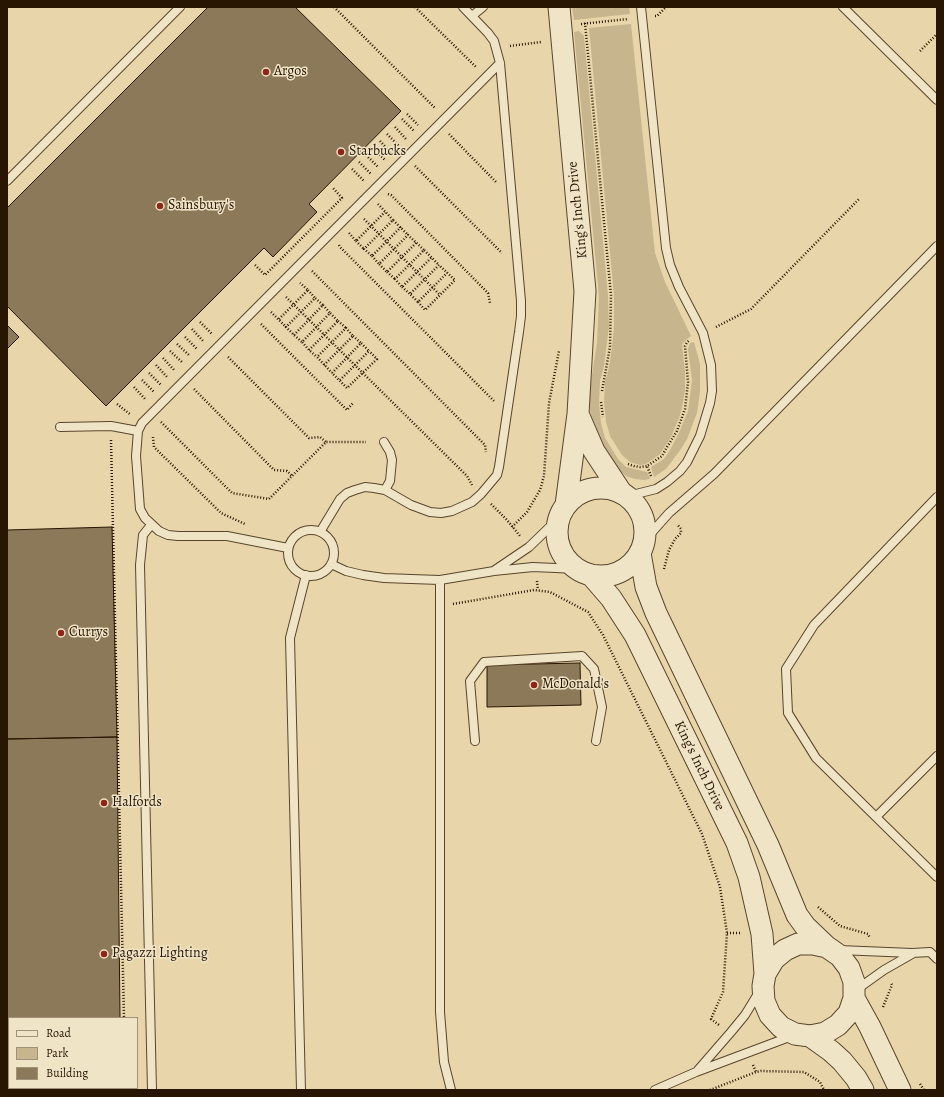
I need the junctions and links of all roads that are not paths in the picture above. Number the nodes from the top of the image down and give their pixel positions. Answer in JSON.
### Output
{"nodes":[{"id":1,"x":180,"y":7,"type":"edge"},
{"id":2,"x":462,"y":7,"type":"edge"},
{"id":3,"x":483,"y":7,"type":"edge"},
{"id":4,"x":641,"y":7,"type":"edge"},
{"id":5,"x":843,"y":7,"type":"edge"},
{"id":6,"x":472,"y":16,"type":"junction"},
{"id":7,"x":560,"y":16,"type":"edge"},
{"id":8,"x":500,"y":63,"type":"junction"},
{"id":9,"x":937,"y":100,"type":"edge"},
{"id":10,"x":7,"y":181,"type":"edge"},
{"id":11,"x":937,"y":246,"type":"edge"},
{"id":12,"x":578,"y":414,"type":"junction"},
{"id":13,"x":60,"y":427,"type":"dead end"},
{"id":14,"x":138,"y":431,"type":"junction"},
{"id":15,"x":384,"y":442,"type":"dead end"},
{"id":16,"x":385,"y":490,"type":"junction"},
{"id":17,"x":625,"y":494,"type":"junction"},
{"id":18,"x":937,"y":497,"type":"edge"},
{"id":19,"x":563,"y":511,"type":"junction"},
{"id":20,"x":151,"y":525,"type":"junction"},
{"id":21,"x":320,"y":532,"type":"junction"},
{"id":22,"x":642,"y":547,"type":"junction"},
{"id":23,"x":288,"y":548,"type":"junction"},
{"id":24,"x":331,"y":564,"type":"junction"},
{"id":25,"x":494,"y":571,"type":"junction"},
{"id":26,"x":585,"y":572,"type":"junction"},
{"id":27,"x":306,"y":575,"type":"junction"},
{"id":28,"x":440,"y":580,"type":"junction"},
{"id":29,"x":475,"y":741,"type":"dead end"},
{"id":30,"x":596,"y":741,"type":"dead end"},
{"id":31,"x":937,"y":756,"type":"edge"},
{"id":32,"x":876,"y":817,"type":"junction"},
{"id":33,"x":937,"y":876,"type":"edge"},
{"id":34,"x":830,"y":949,"type":"junction"},
{"id":35,"x":912,"y":953,"type":"junction"},
{"id":36,"x":937,"y":958,"type":"edge"},
{"id":37,"x":764,"y":980,"type":"junction"},
{"id":38,"x":854,"y":995,"type":"junction"},
{"id":39,"x":803,"y":1035,"type":"junction"},
{"id":40,"x":696,"y":1072,"type":"junction"},
{"id":41,"x":152,"y":1090,"type":"edge"},
{"id":42,"x":301,"y":1090,"type":"edge"},
{"id":43,"x":451,"y":1090,"type":"edge"},
{"id":44,"x":655,"y":1090,"type":"edge"},
{"id":45,"x":863,"y":1090,"type":"edge"},
{"id":46,"x":900,"y":1090,"type":"edge"}],
"edges":[{"from":1,"to":10,"type":"lane"},
{"from":2,"to":6,"type":"lane"},
{"from":3,"to":6,"type":"lane"},
{"from":4,"to":17,"type":"lane"},
{"from":5,"to":9,"type":"lane"},
{"from":6,"to":8,"type":"lane"},
{"from":7,"to":12,"type":"street","name":"King's Inch Drive"},
{"from":8,"to":14,"type":"lane"},
{"from":8,"to":16,"type":"lane"},
{"from":11,"to":22,"type":"lane"},
{"from":12,"to":17,"type":"street","name":"King's Inch Drive"},
{"from":12,"to":19,"type":"street","name":"King's Inch Drive"},
{"from":13,"to":14,"type":"lane"},
{"from":14,"to":20,"type":"lane"},
{"from":15,"to":16,"type":"lane"},
{"from":16,"to":21,"type":"lane"},
{"from":17,"to":19,"type":"street"},
{"from":17,"to":22,"type":"street","name":"King's Inch Drive"},
{"from":18,"to":32,"type":"lane"},
{"from":19,"to":25,"type":"lane"},
{"from":19,"to":26,"type":"street","name":"King's Inch Drive"},
{"from":20,"to":23,"type":"lane"},
{"from":20,"to":41,"type":"lane"},
{"from":21,"to":23,"type":"lane"},
{"from":21,"to":24,"type":"lane"},
{"from":22,"to":26,"type":"street"},
{"from":22,"to":34,"type":"street","name":"King's Inch Drive"},
{"from":23,"to":27,"type":"lane"},
{"from":24,"to":27,"type":"lane"},
{"from":24,"to":28,"type":"lane"},
{"from":25,"to":26,"type":"lane"},
{"from":25,"to":28,"type":"lane"},
{"from":26,"to":37,"type":"street","name":"King's Inch Drive"},
{"from":27,"to":42,"type":"lane"},
{"from":28,"to":43,"type":"lane"},
{"from":29,"to":30,"type":"lane"},
{"from":31,"to":32,"type":"lane"},
{"from":32,"to":33,"type":"lane"},
{"from":34,"to":35,"type":"lane"},
{"from":34,"to":37,"type":"street"},
{"from":34,"to":38,"type":"street","name":"King's Inch Drive"},
{"from":35,"to":36,"type":"lane"},
{"from":35,"to":38,"type":"lane"},
{"from":37,"to":39,"type":"street","name":"King's Inch Drive"},
{"from":37,"to":40,"type":"lane"},
{"from":38,"to":39,"type":"street"},
{"from":38,"to":46,"type":"street","name":"King's Inch Drive"},
{"from":39,"to":40,"type":"lane"},
{"from":39,"to":45,"type":"street","name":"King's Inch Drive"},
{"from":40,"to":44,"type":"lane"}]}
